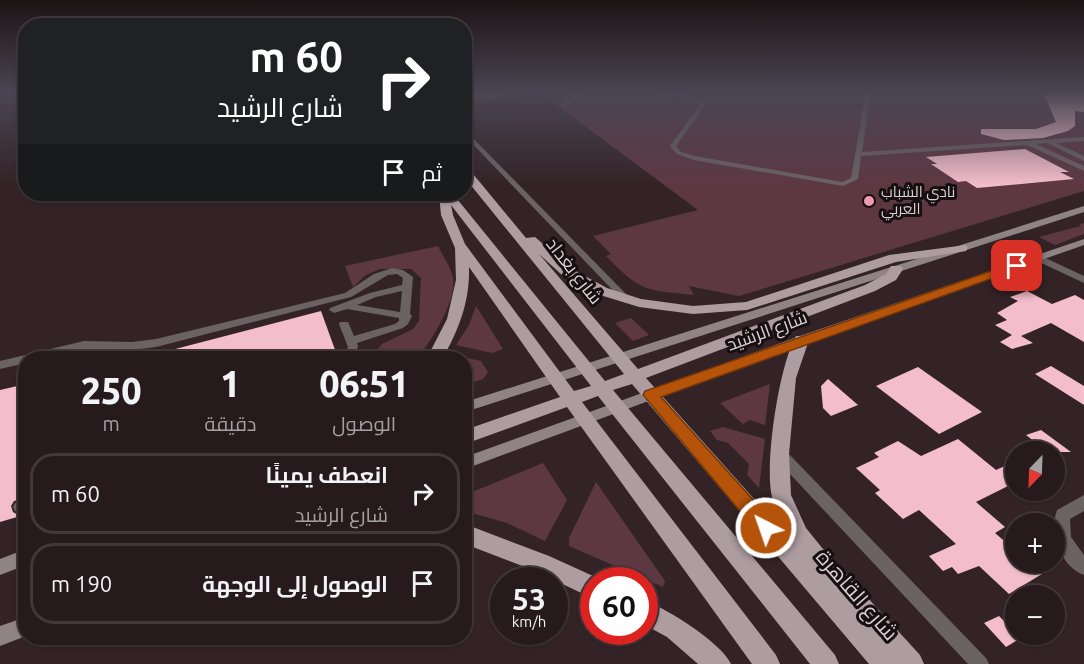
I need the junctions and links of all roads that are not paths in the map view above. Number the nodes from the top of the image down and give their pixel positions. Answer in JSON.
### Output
{"nodes":[{"id":1,"x":689,"y":123,"type":"edge"},
{"id":2,"x":864,"y":123,"type":"edge"},
{"id":3,"x":472,"y":139,"type":"edge"},
{"id":4,"x":1084,"y":139,"type":"edge"},
{"id":5,"x":1048,"y":141,"type":"junction"},
{"id":6,"x":1028,"y":142,"type":"junction"},
{"id":7,"x":858,"y":154,"type":"junction"},
{"id":8,"x":1084,"y":160,"type":"edge"},
{"id":9,"x":1069,"y":162,"type":"junction"},
{"id":10,"x":1084,"y":169,"type":"edge"},
{"id":11,"x":472,"y":179,"type":"edge"},
{"id":12,"x":446,"y":201,"type":"edge"},
{"id":13,"x":452,"y":201,"type":"edge"},
{"id":14,"x":1084,"y":209,"type":"edge"},
{"id":15,"x":501,"y":213,"type":"junction"},
{"id":16,"x":1084,"y":242,"type":"edge"},
{"id":17,"x":459,"y":244,"type":"junction"},
{"id":18,"x":962,"y":248,"type":"junction"},
{"id":19,"x":1039,"y":258,"type":"junction"},
{"id":20,"x":896,"y":269,"type":"junction"},
{"id":21,"x":1084,"y":280,"type":"edge"},
{"id":22,"x":408,"y":287,"type":"junction"},
{"id":23,"x":628,"y":301,"type":"junction"},
{"id":24,"x":348,"y":306,"type":"junction"},
{"id":25,"x":334,"y":310,"type":"dead end"},
{"id":26,"x":407,"y":316,"type":"junction"},
{"id":27,"x":344,"y":324,"type":"dead end"},
{"id":28,"x":801,"y":340,"type":"junction"},
{"id":29,"x":351,"y":341,"type":"junction"},
{"id":30,"x":60,"y":351,"type":"edge"},
{"id":31,"x":352,"y":351,"type":"edge"},
{"id":32,"x":438,"y":351,"type":"edge"},
{"id":33,"x":619,"y":357,"type":"junction"},
{"id":34,"x":18,"y":361,"type":"edge"},
{"id":35,"x":0,"y":365,"type":"edge"},
{"id":36,"x":587,"y":368,"type":"junction"},
{"id":37,"x":634,"y":376,"type":"junction"},
{"id":38,"x":555,"y":378,"type":"junction"},
{"id":39,"x":603,"y":387,"type":"junction"},
{"id":40,"x":650,"y":395,"type":"junction"},
{"id":41,"x":570,"y":399,"type":"junction"},
{"id":42,"x":472,"y":405,"type":"edge"},
{"id":43,"x":618,"y":407,"type":"junction"},
{"id":44,"x":585,"y":419,"type":"junction"},
{"id":45,"x":472,"y":434,"type":"edge"},
{"id":46,"x":780,"y":454,"type":"junction"},
{"id":47,"x":472,"y":460,"type":"edge"},
{"id":48,"x":1078,"y":505,"type":"edge"},
{"id":49,"x":472,"y":537,"type":"edge"},
{"id":50,"x":18,"y":560,"type":"edge"},
{"id":51,"x":0,"y":567,"type":"edge"},
{"id":52,"x":1084,"y":567,"type":"edge"},
{"id":53,"x":580,"y":581,"type":"edge"},
{"id":54,"x":658,"y":619,"type":"edge"},
{"id":55,"x":18,"y":629,"type":"edge"},
{"id":56,"x":0,"y":636,"type":"edge"},
{"id":57,"x":718,"y":664,"type":"edge"},
{"id":58,"x":766,"y":664,"type":"edge"},
{"id":59,"x":826,"y":664,"type":"edge"},
{"id":60,"x":885,"y":664,"type":"edge"},
{"id":61,"x":911,"y":664,"type":"edge"},
{"id":62,"x":980,"y":664,"type":"edge"}],
"edges":[{"from":1,"to":7,"type":"lane"},
{"from":2,"to":7,"type":"lane"},
{"from":3,"to":23,"type":"lane"},
{"from":4,"to":5,"type":"lane"},
{"from":5,"to":6,"type":"lane"},
{"from":5,"to":8,"type":"lane"},
{"from":6,"to":7,"type":"lane"},
{"from":6,"to":9,"type":"lane"},
{"from":8,"to":9,"type":"lane"},
{"from":9,"to":10,"type":"lane"},
{"from":11,"to":15,"type":"main road","name":"شارع بغداد"},
{"from":12,"to":17,"type":"main road"},
{"from":13,"to":36,"type":"main road"},
{"from":14,"to":18,"type":"main road","name":"شارع الرشيد"},
{"from":15,"to":23,"type":"main road"},
{"from":15,"to":33,"type":"main road","name":"شارع بغداد"},
{"from":16,"to":19,"type":"main road","name":"شارع الرشيد"},
{"from":17,"to":32,"type":"main road"},
{"from":17,"to":38,"type":"main road"},
{"from":18,"to":20,"type":"main road","name":"شارع الرشيد"},
{"from":18,"to":23,"type":"main road"},
{"from":19,"to":21,"type":"street"},
{"from":19,"to":28,"type":"main road","name":"شارع الرشيد"},
{"from":20,"to":33,"type":"main road","name":"شارع الرشيد"},
{"from":20,"to":37,"type":"main road"},
{"from":22,"to":24,"type":"lane"},
{"from":22,"to":26,"type":"lane"},
{"from":22,"to":30,"type":"lane"},
{"from":24,"to":25,"type":"lane"},
{"from":24,"to":26,"type":"lane"},
{"from":26,"to":29,"type":"lane"},
{"from":27,"to":29,"type":"lane"},
{"from":28,"to":40,"type":"main road","name":"شارع الرشيد"},
{"from":28,"to":46,"type":"main road"},
{"from":29,"to":31,"type":"lane"},
{"from":33,"to":36,"type":"main road","name":"شارع الرشيد"},
{"from":33,"to":37,"type":"main road","name":"شارع بغداد"},
{"from":34,"to":35,"type":"lane"},
{"from":36,"to":38,"type":"main road","name":"شارع الرشيد"},
{"from":36,"to":39,"type":"main road"},
{"from":37,"to":39,"type":"main road"},
{"from":37,"to":40,"type":"main road","name":"شارع بغداد"},
{"from":38,"to":41,"type":"main road"},
{"from":38,"to":42,"type":"main road","name":"شارع الرشيد"},
{"from":39,"to":41,"type":"main road"},
{"from":39,"to":43,"type":"main road"},
{"from":40,"to":43,"type":"main road","name":"شارع الرشيد"},
{"from":40,"to":60,"type":"main road","name":"شارع القاهرة"},
{"from":41,"to":44,"type":"main road"},
{"from":41,"to":45,"type":"main road"},
{"from":43,"to":44,"type":"main road","name":"شارع الرشيد"},
{"from":43,"to":59,"type":"main road"},
{"from":44,"to":47,"type":"main road","name":"شارع الرشيد"},
{"from":44,"to":58,"type":"main road"},
{"from":46,"to":61,"type":"main road"},
{"from":46,"to":62,"type":"lane"},
{"from":48,"to":52,"type":"street"},
{"from":49,"to":53,"type":"main road"},
{"from":50,"to":51,"type":"main road"},
{"from":54,"to":57,"type":"main road"},
{"from":55,"to":56,"type":"main road"}]}
